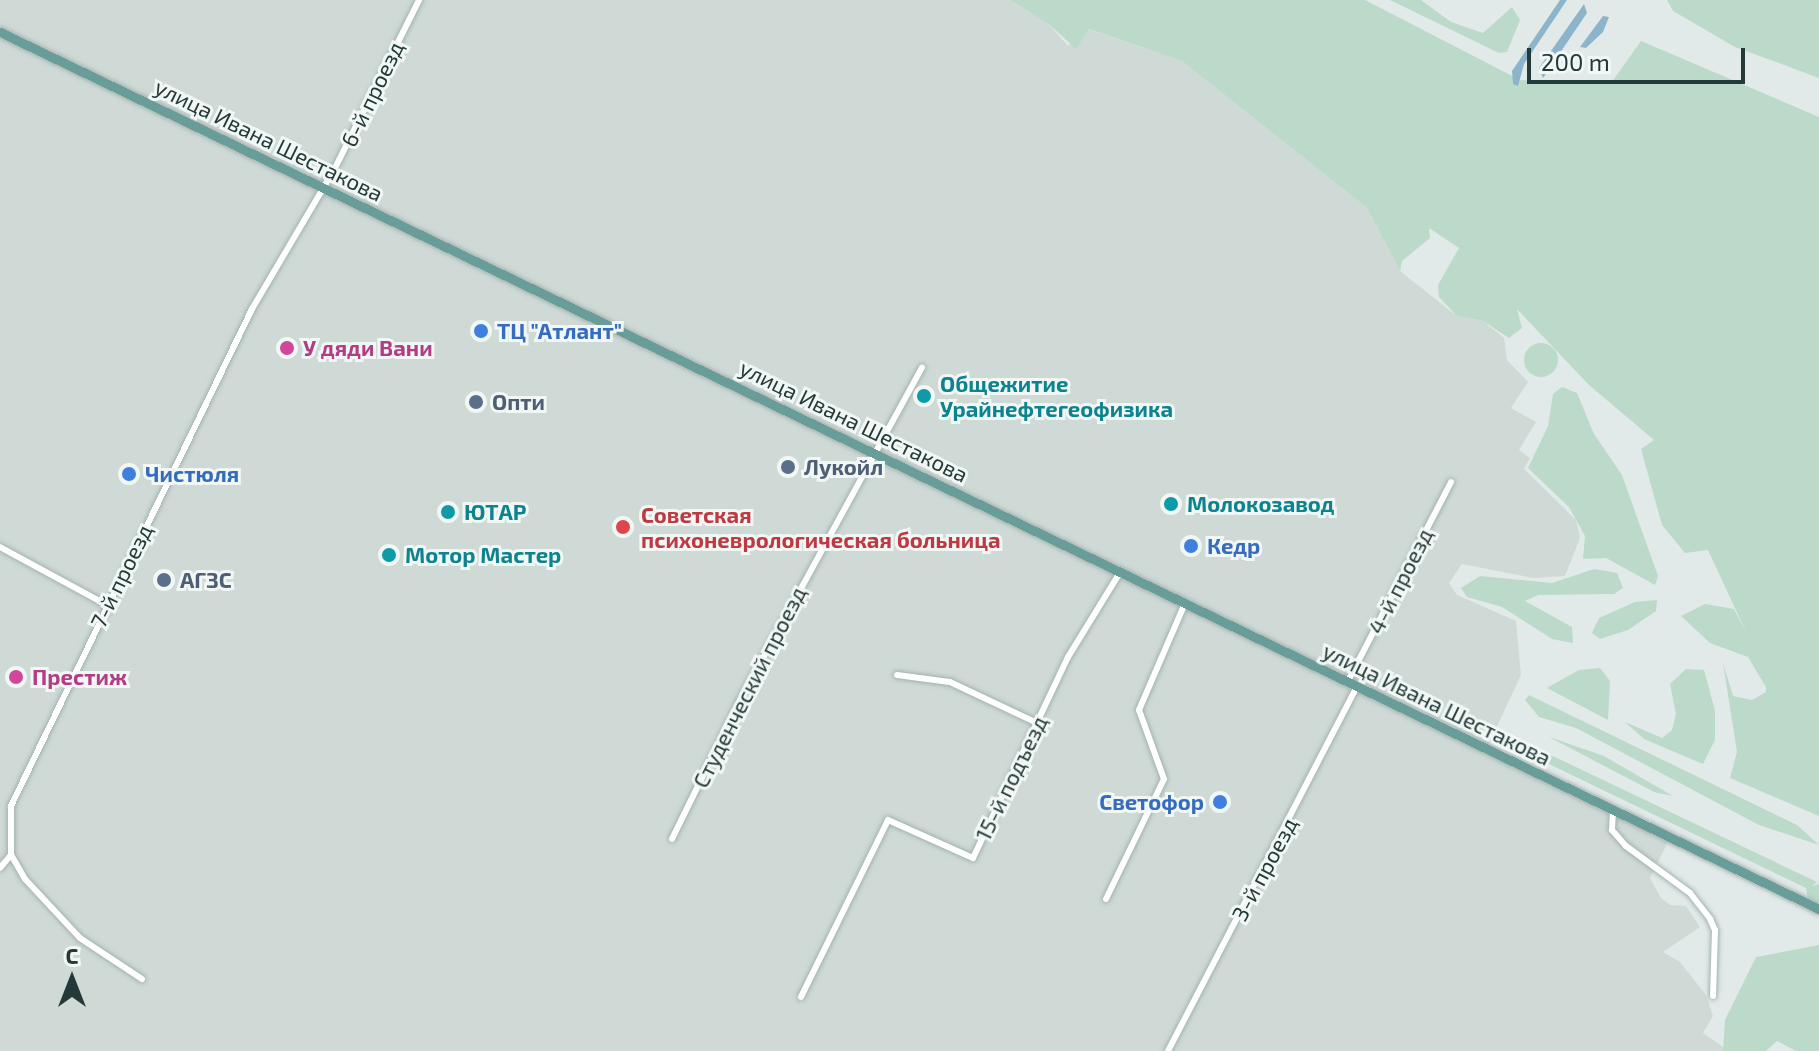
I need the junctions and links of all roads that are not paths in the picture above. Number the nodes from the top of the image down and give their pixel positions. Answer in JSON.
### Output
{"nodes":[{"id":1,"x":419,"y":0,"type":"edge"},
{"id":2,"x":0,"y":32,"type":"edge"},
{"id":3,"x":324,"y":186,"type":"junction"},
{"id":4,"x":922,"y":368,"type":"dead end"},
{"id":5,"x":878,"y":452,"type":"junction"},
{"id":6,"x":1451,"y":482,"type":"dead end"},
{"id":7,"x":0,"y":547,"type":"edge"},
{"id":8,"x":1121,"y":571,"type":"junction"},
{"id":9,"x":1185,"y":602,"type":"junction"},
{"id":10,"x":107,"y":605,"type":"junction"},
{"id":11,"x":897,"y":675,"type":"dead end"},
{"id":12,"x":1353,"y":683,"type":"junction"},
{"id":13,"x":1037,"y":723,"type":"junction"},
{"id":14,"x":1613,"y":810,"type":"junction"},
{"id":15,"x":672,"y":839,"type":"dead end"},
{"id":16,"x":11,"y":855,"type":"junction"},
{"id":17,"x":0,"y":868,"type":"edge"},
{"id":18,"x":1106,"y":899,"type":"dead end"},
{"id":19,"x":1819,"y":909,"type":"edge"},
{"id":20,"x":142,"y":979,"type":"dead end"},
{"id":21,"x":1713,"y":996,"type":"dead end"},
{"id":22,"x":801,"y":997,"type":"dead end"},
{"id":23,"x":1168,"y":1051,"type":"edge"}],
"edges":[{"from":1,"to":3,"type":"street","name":"6-й проезд"},
{"from":2,"to":3,"type":"main road","name":"улица Ивана Шестакова"},
{"from":3,"to":5,"type":"main road","name":"улица Ивана Шестакова"},
{"from":3,"to":10,"type":"street","name":"7-й проезд"},
{"from":4,"to":5,"type":"street","name":"Студенческий проезд"},
{"from":5,"to":8,"type":"main road","name":"улица Ивана Шестакова"},
{"from":5,"to":15,"type":"street","name":"Студенческий проезд"},
{"from":6,"to":12,"type":"street","name":"4-й проезд"},
{"from":7,"to":10,"type":"street"},
{"from":8,"to":9,"type":"main road","name":"улица Ивана Шестакова"},
{"from":8,"to":13,"type":"street","name":"15-й подъезд"},
{"from":9,"to":12,"type":"main road","name":"улица Ивана Шестакова"},
{"from":9,"to":18,"type":"street"},
{"from":10,"to":16,"type":"street","name":"7-й проезд"},
{"from":11,"to":13,"type":"street"},
{"from":12,"to":14,"type":"main road","name":"улица Ивана Шестакова"},
{"from":12,"to":23,"type":"street","name":"3-й проезд"},
{"from":13,"to":22,"type":"street","name":"15-й подъезд"},
{"from":14,"to":19,"type":"main road","name":"улица Ивана Шестакова"},
{"from":14,"to":21,"type":"street"},
{"from":16,"to":17,"type":"street"},
{"from":16,"to":20,"type":"street"}]}
